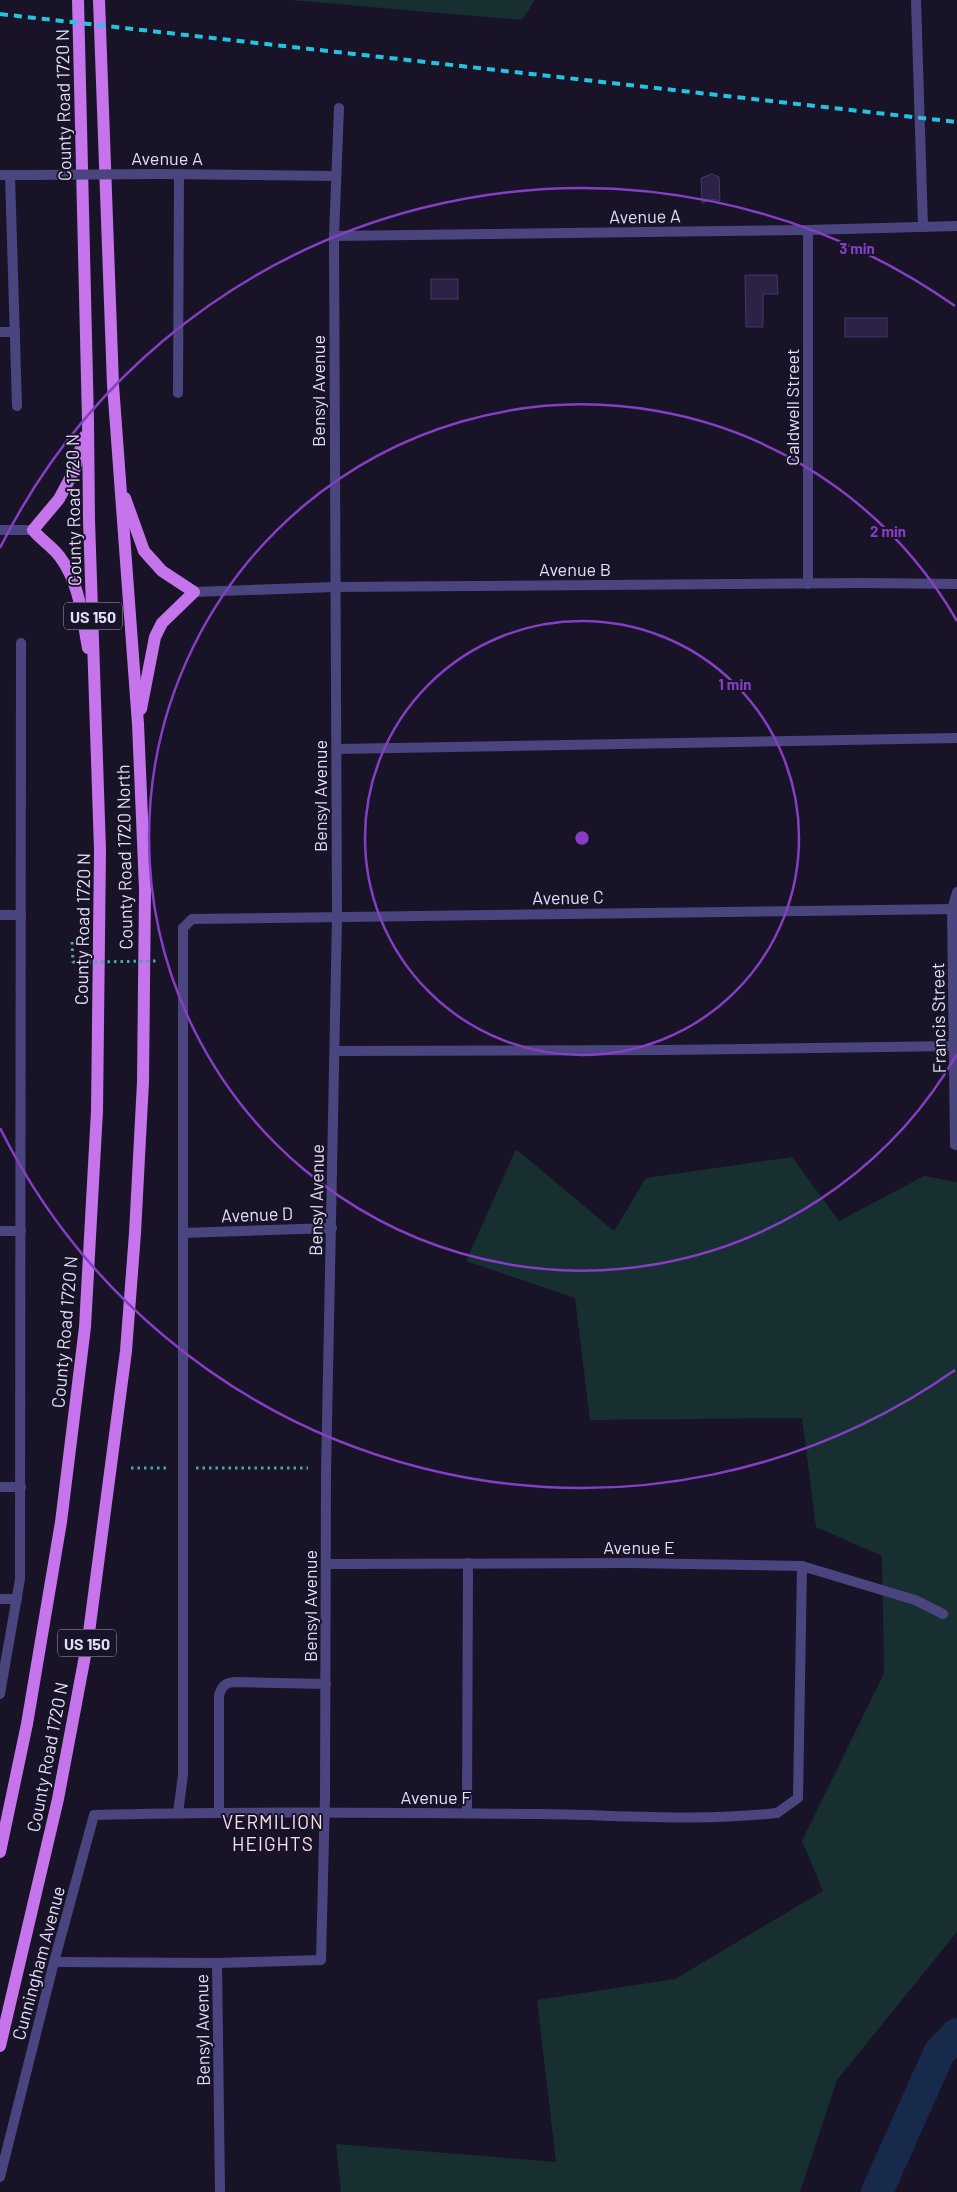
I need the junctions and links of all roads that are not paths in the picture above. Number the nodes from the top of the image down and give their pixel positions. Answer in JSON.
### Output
{"nodes":[{"id":1,"x":78,"y":0,"type":"edge"},
{"id":2,"x":99,"y":0,"type":"edge"},
{"id":3,"x":916,"y":0,"type":"edge"},
{"id":4,"x":339,"y":108,"type":"dead end"},
{"id":5,"x":179,"y":174,"type":"junction"},
{"id":6,"x":5,"y":175,"type":"edge"},
{"id":7,"x":335,"y":176,"type":"junction"},
{"id":8,"x":957,"y":226,"type":"edge"},
{"id":9,"x":923,"y":227,"type":"junction"},
{"id":10,"x":808,"y":230,"type":"junction"},
{"id":11,"x":334,"y":236,"type":"junction"},
{"id":12,"x":0,"y":332,"type":"edge"},
{"id":13,"x":15,"y":332,"type":"junction"},
{"id":14,"x":178,"y":393,"type":"dead end"},
{"id":15,"x":17,"y":406,"type":"dead end"},
{"id":16,"x":88,"y":421,"type":"junction"},
{"id":17,"x":120,"y":481,"type":"junction"},
{"id":18,"x":0,"y":530,"type":"edge"},
{"id":19,"x":33,"y":530,"type":"junction"},
{"id":20,"x":808,"y":584,"type":"junction"},
{"id":21,"x":957,"y":584,"type":"edge"},
{"id":22,"x":335,"y":587,"type":"junction"},
{"id":23,"x":194,"y":592,"type":"junction"},
{"id":24,"x":21,"y":643,"type":"dead end"},
{"id":25,"x":95,"y":688,"type":"junction"},
{"id":26,"x":138,"y":724,"type":"junction"},
{"id":27,"x":957,"y":738,"type":"edge"},
{"id":28,"x":337,"y":749,"type":"junction"},
{"id":29,"x":957,"y":892,"type":"edge"},
{"id":30,"x":954,"y":909,"type":"edge"},
{"id":31,"x":0,"y":915,"type":"edge"},
{"id":32,"x":20,"y":915,"type":"junction"},
{"id":33,"x":337,"y":916,"type":"junction"},
{"id":34,"x":955,"y":1046,"type":"junction"},
{"id":35,"x":335,"y":1051,"type":"junction"},
{"id":36,"x":955,"y":1145,"type":"dead end"},
{"id":37,"x":332,"y":1228,"type":"junction"},
{"id":38,"x":0,"y":1231,"type":"edge"},
{"id":39,"x":21,"y":1231,"type":"junction"},
{"id":40,"x":135,"y":1233,"type":"joint"},
{"id":41,"x":183,"y":1233,"type":"junction"},
{"id":42,"x":0,"y":1487,"type":"edge"},
{"id":43,"x":21,"y":1487,"type":"junction"},
{"id":44,"x":468,"y":1563,"type":"junction"},
{"id":45,"x":326,"y":1564,"type":"junction"},
{"id":46,"x":802,"y":1566,"type":"junction"},
{"id":47,"x":0,"y":1599,"type":"edge"},
{"id":48,"x":17,"y":1599,"type":"junction"},
{"id":49,"x":943,"y":1614,"type":"dead end"},
{"id":50,"x":5,"y":1639,"type":"edge"},
{"id":51,"x":326,"y":1684,"type":"junction"},
{"id":52,"x":0,"y":1694,"type":"edge"},
{"id":53,"x":219,"y":1812,"type":"junction"},
{"id":54,"x":178,"y":1813,"type":"junction"},
{"id":55,"x":324,"y":1813,"type":"junction"},
{"id":56,"x":467,"y":1814,"type":"junction"},
{"id":57,"x":94,"y":1815,"type":"joint"},
{"id":58,"x":0,"y":1852,"type":"edge"},
{"id":59,"x":54,"y":1962,"type":"junction"},
{"id":60,"x":217,"y":1962,"type":"junction"},
{"id":61,"x":0,"y":2046,"type":"edge"},
{"id":62,"x":0,"y":2177,"type":"edge"},
{"id":63,"x":220,"y":2192,"type":"edge"}],
"edges":[{"from":1,"to":16,"type":"main road","name":"County Road 1720 N","number":"US 150"},
{"from":2,"to":17,"type":"main road","number":"US 150"},
{"from":3,"to":9,"type":"street"},
{"from":4,"to":7,"type":"street","name":"Bensyl Avenue"},
{"from":5,"to":6,"type":"street","name":"Avenue A","bridge":true},
{"from":5,"to":7,"type":"street","name":"Avenue A"},
{"from":5,"to":14,"type":"street"},
{"from":6,"to":13,"type":"street"},
{"from":7,"to":11,"type":"street","name":"Bensyl Avenue"},
{"from":8,"to":9,"type":"street","name":"Avenue A"},
{"from":9,"to":10,"type":"street","name":"Avenue A"},
{"from":10,"to":11,"type":"street","name":"Avenue A"},
{"from":10,"to":20,"type":"street","name":"Caldwell Street"},
{"from":11,"to":22,"type":"street","name":"Bensyl Avenue"},
{"from":12,"to":13,"type":"street"},
{"from":13,"to":15,"type":"street"},
{"from":16,"to":19,"type":"main road"},
{"from":16,"to":25,"type":"main road","name":"County Road 1720 N","number":"US 150"},
{"from":17,"to":23,"type":"main road"},
{"from":17,"to":26,"type":"main road","name":"County Road 1720 North","number":"US 150"},
{"from":18,"to":19,"type":"street"},
{"from":19,"to":25,"type":"main road"},
{"from":20,"to":21,"type":"street","name":"Avenue B"},
{"from":20,"to":22,"type":"street","name":"Avenue B"},
{"from":22,"to":23,"type":"street","name":"Avenue B"},
{"from":22,"to":28,"type":"street","name":"Bensyl Avenue"},
{"from":23,"to":26,"type":"main road"},
{"from":24,"to":32,"type":"street"},
{"from":25,"to":58,"type":"main road","name":"County Road 1720 N","number":"US 150"},
{"from":26,"to":40,"type":"main road","name":"County Road 1720 North","number":"US 150"},
{"from":27,"to":28,"type":"street"},
{"from":28,"to":33,"type":"street","name":"Bensyl Avenue"},
{"from":29,"to":30,"type":"street","name":"Francis Street"},
{"from":30,"to":33,"type":"street","name":"Avenue C"},
{"from":30,"to":34,"type":"street","name":"Francis Street"},
{"from":31,"to":32,"type":"street"},
{"from":32,"to":39,"type":"street"},
{"from":33,"to":35,"type":"street","name":"Bensyl Avenue"},
{"from":33,"to":41,"type":"street","name":"Avenue C"},
{"from":34,"to":35,"type":"street"},
{"from":34,"to":36,"type":"street","name":"Francis Street"},
{"from":35,"to":37,"type":"street","name":"Bensyl Avenue"},
{"from":37,"to":41,"type":"street","name":"Avenue D"},
{"from":37,"to":45,"type":"street","name":"Bensyl Avenue"},
{"from":38,"to":39,"type":"street"},
{"from":39,"to":43,"type":"street"},
{"from":40,"to":61,"type":"main road","name":"County Road 1720 N","number":"US 150"},
{"from":41,"to":54,"type":"street"},
{"from":42,"to":43,"type":"street"},
{"from":43,"to":48,"type":"street"},
{"from":44,"to":45,"type":"street","name":"Avenue E"},
{"from":44,"to":46,"type":"street","name":"Avenue E"},
{"from":44,"to":56,"type":"street"},
{"from":45,"to":51,"type":"street","name":"Bensyl Avenue"},
{"from":46,"to":49,"type":"street","name":"Avenue E"},
{"from":46,"to":56,"type":"street","name":"Avenue F"},
{"from":47,"to":48,"type":"street"},
{"from":48,"to":50,"type":"street"},
{"from":50,"to":52,"type":"street"},
{"from":51,"to":53,"type":"street"},
{"from":51,"to":55,"type":"street","name":"Bensyl Avenue"},
{"from":53,"to":54,"type":"street","name":"Avenue F"},
{"from":53,"to":55,"type":"street","name":"Avenue F"},
{"from":54,"to":57,"type":"street","name":"Avenue F"},
{"from":55,"to":56,"type":"street","name":"Avenue F"},
{"from":55,"to":60,"type":"street","name":"Bensyl Avenue"},
{"from":57,"to":59,"type":"street","name":"Cunningham Avenue"},
{"from":59,"to":60,"type":"street"},
{"from":59,"to":62,"type":"street","name":"Cunningham Avenue"},
{"from":60,"to":63,"type":"street","name":"Bensyl Avenue"}]}
